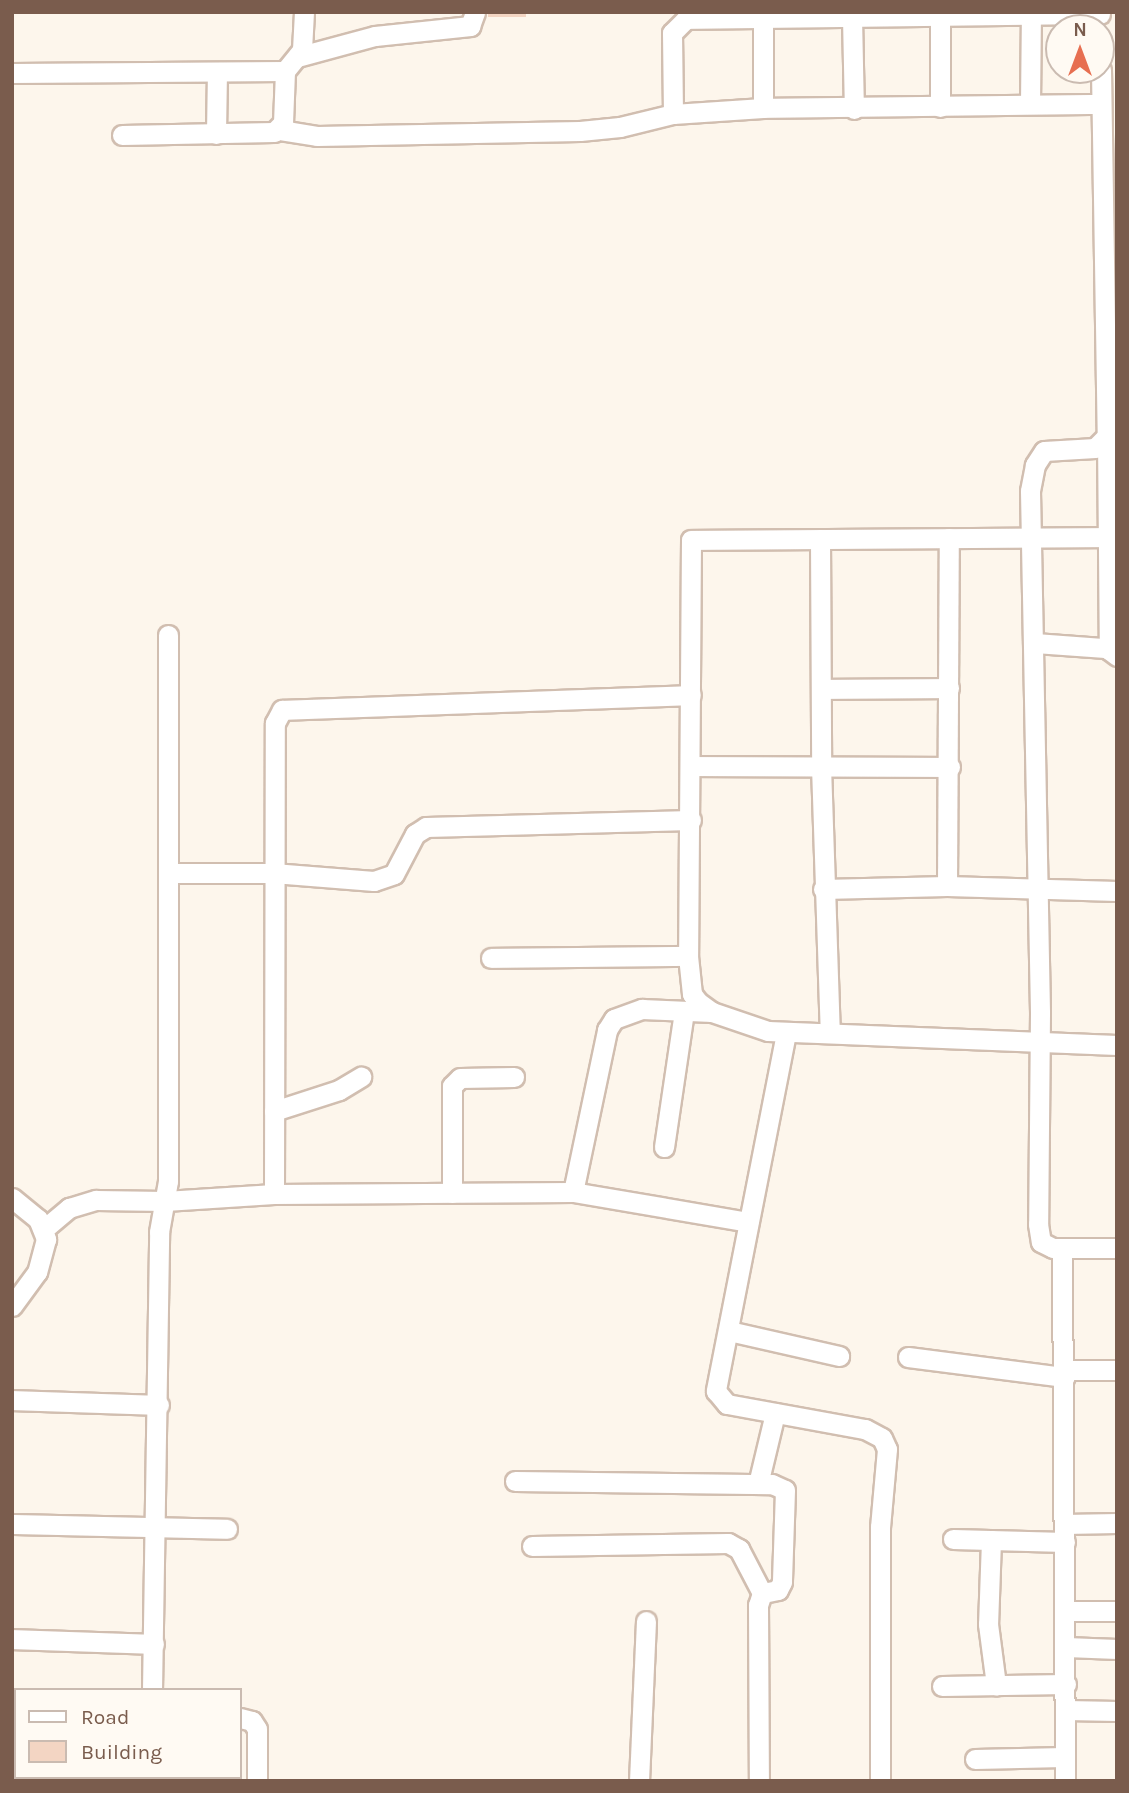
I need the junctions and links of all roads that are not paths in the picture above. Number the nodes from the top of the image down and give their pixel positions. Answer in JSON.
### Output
{"nodes":[{"id":1,"x":304,"y":12,"type":"edge"},
{"id":2,"x":475,"y":12,"type":"edge"},
{"id":3,"x":1031,"y":15,"type":"junction"},
{"id":4,"x":940,"y":16,"type":"junction"},
{"id":5,"x":1045,"y":16,"type":"edge"},
{"id":6,"x":852,"y":17,"type":"junction"},
{"id":7,"x":763,"y":19,"type":"junction"},
{"id":8,"x":291,"y":64,"type":"junction"},
{"id":9,"x":217,"y":72,"type":"junction"},
{"id":10,"x":12,"y":73,"type":"edge"},
{"id":11,"x":1101,"y":84,"type":"edge"},
{"id":12,"x":1030,"y":104,"type":"junction"},
{"id":13,"x":1101,"y":104,"type":"junction"},
{"id":14,"x":940,"y":107,"type":"junction"},
{"id":15,"x":763,"y":108,"type":"junction"},
{"id":16,"x":854,"y":109,"type":"junction"},
{"id":17,"x":673,"y":114,"type":"junction"},
{"id":18,"x":280,"y":130,"type":"junction"},
{"id":19,"x":216,"y":134,"type":"junction"},
{"id":20,"x":121,"y":135,"type":"dead end"},
{"id":21,"x":1111,"y":295,"type":"edge"},
{"id":22,"x":1112,"y":400,"type":"edge"},
{"id":23,"x":1107,"y":436,"type":"junction"},
{"id":24,"x":1112,"y":494,"type":"edge"},
{"id":25,"x":1032,"y":537,"type":"junction"},
{"id":26,"x":1108,"y":537,"type":"junction"},
{"id":27,"x":949,"y":538,"type":"junction"},
{"id":28,"x":820,"y":539,"type":"junction"},
{"id":29,"x":168,"y":635,"type":"dead end"},
{"id":30,"x":1034,"y":643,"type":"junction"},
{"id":31,"x":1114,"y":652,"type":"edge"},
{"id":32,"x":949,"y":688,"type":"junction"},
{"id":33,"x":821,"y":689,"type":"junction"},
{"id":34,"x":691,"y":695,"type":"junction"},
{"id":35,"x":691,"y":766,"type":"junction"},
{"id":36,"x":821,"y":766,"type":"junction"},
{"id":37,"x":950,"y":767,"type":"junction"},
{"id":38,"x":691,"y":820,"type":"junction"},
{"id":39,"x":170,"y":873,"type":"junction"},
{"id":40,"x":273,"y":873,"type":"junction"},
{"id":41,"x":947,"y":886,"type":"junction"},
{"id":42,"x":823,"y":889,"type":"junction"},
{"id":43,"x":1038,"y":891,"type":"junction"},
{"id":44,"x":1117,"y":891,"type":"edge"},
{"id":45,"x":688,"y":956,"type":"junction"},
{"id":46,"x":491,"y":958,"type":"dead end"},
{"id":47,"x":684,"y":1011,"type":"junction"},
{"id":48,"x":712,"y":1012,"type":"junction"},
{"id":49,"x":786,"y":1033,"type":"junction"},
{"id":50,"x":830,"y":1033,"type":"junction"},
{"id":51,"x":1040,"y":1045,"type":"junction"},
{"id":52,"x":1117,"y":1045,"type":"edge"},
{"id":53,"x":361,"y":1077,"type":"dead end"},
{"id":54,"x":514,"y":1077,"type":"dead end"},
{"id":55,"x":274,"y":1111,"type":"junction"},
{"id":56,"x":664,"y":1147,"type":"dead end"},
{"id":57,"x":573,"y":1192,"type":"junction"},
{"id":58,"x":452,"y":1193,"type":"junction"},
{"id":59,"x":274,"y":1194,"type":"junction"},
{"id":60,"x":12,"y":1198,"type":"edge"},
{"id":61,"x":165,"y":1201,"type":"junction"},
{"id":62,"x":748,"y":1222,"type":"junction"},
{"id":63,"x":44,"y":1229,"type":"junction"},
{"id":64,"x":1117,"y":1248,"type":"edge"},
{"id":65,"x":1062,"y":1249,"type":"junction"},
{"id":66,"x":12,"y":1306,"type":"edge"},
{"id":67,"x":729,"y":1331,"type":"junction"},
{"id":68,"x":839,"y":1356,"type":"dead end"},
{"id":69,"x":908,"y":1357,"type":"dead end"},
{"id":70,"x":1117,"y":1370,"type":"edge"},
{"id":71,"x":1065,"y":1373,"type":"junction"},
{"id":72,"x":12,"y":1400,"type":"edge"},
{"id":73,"x":159,"y":1405,"type":"junction"},
{"id":74,"x":775,"y":1413,"type":"junction"},
{"id":75,"x":515,"y":1481,"type":"dead end"},
{"id":76,"x":758,"y":1484,"type":"junction"},
{"id":77,"x":12,"y":1524,"type":"edge"},
{"id":78,"x":1117,"y":1524,"type":"edge"},
{"id":79,"x":157,"y":1525,"type":"junction"},
{"id":80,"x":227,"y":1529,"type":"dead end"},
{"id":81,"x":1065,"y":1533,"type":"junction"},
{"id":82,"x":953,"y":1539,"type":"dead end"},
{"id":83,"x":991,"y":1540,"type":"junction"},
{"id":84,"x":533,"y":1546,"type":"dead end"},
{"id":85,"x":762,"y":1593,"type":"junction"},
{"id":86,"x":1065,"y":1611,"type":"junction"},
{"id":87,"x":1117,"y":1611,"type":"edge"},
{"id":88,"x":646,"y":1621,"type":"dead end"},
{"id":89,"x":12,"y":1639,"type":"edge"},
{"id":90,"x":154,"y":1644,"type":"junction"},
{"id":91,"x":1066,"y":1647,"type":"junction"},
{"id":92,"x":1117,"y":1649,"type":"edge"},
{"id":93,"x":1066,"y":1684,"type":"junction"},
{"id":94,"x":996,"y":1685,"type":"junction"},
{"id":95,"x":942,"y":1686,"type":"dead end"},
{"id":96,"x":152,"y":1688,"type":"edge"},
{"id":97,"x":1066,"y":1710,"type":"junction"},
{"id":98,"x":1117,"y":1711,"type":"edge"},
{"id":99,"x":242,"y":1718,"type":"edge"},
{"id":100,"x":1064,"y":1757,"type":"junction"},
{"id":101,"x":975,"y":1759,"type":"dead end"},
{"id":102,"x":257,"y":1781,"type":"edge"},
{"id":103,"x":639,"y":1781,"type":"edge"},
{"id":104,"x":759,"y":1781,"type":"edge"},
{"id":105,"x":880,"y":1781,"type":"edge"},
{"id":106,"x":1065,"y":1781,"type":"edge"}],
"edges":[{"from":1,"to":8,"type":"street"},
{"from":2,"to":8,"type":"street"},
{"from":3,"to":4,"type":"street"},
{"from":3,"to":5,"type":"street"},
{"from":3,"to":12,"type":"street"},
{"from":4,"to":6,"type":"street"},
{"from":4,"to":14,"type":"street"},
{"from":6,"to":7,"type":"street"},
{"from":6,"to":16,"type":"street"},
{"from":7,"to":15,"type":"street"},
{"from":7,"to":17,"type":"street"},
{"from":8,"to":9,"type":"street"},
{"from":8,"to":18,"type":"street"},
{"from":9,"to":10,"type":"street"},
{"from":9,"to":19,"type":"street"},
{"from":11,"to":13,"type":"street"},
{"from":12,"to":13,"type":"street"},
{"from":12,"to":14,"type":"street"},
{"from":13,"to":21,"type":"street"},
{"from":14,"to":16,"type":"street"},
{"from":15,"to":16,"type":"street"},
{"from":15,"to":17,"type":"street"},
{"from":17,"to":18,"type":"street"},
{"from":18,"to":19,"type":"street"},
{"from":19,"to":20,"type":"street"},
{"from":21,"to":22,"type":"street"},
{"from":22,"to":23,"type":"street"},
{"from":23,"to":24,"type":"street"},
{"from":23,"to":25,"type":"street"},
{"from":24,"to":26,"type":"street"},
{"from":25,"to":26,"type":"street"},
{"from":25,"to":27,"type":"street"},
{"from":25,"to":30,"type":"street"},
{"from":26,"to":31,"type":"street"},
{"from":27,"to":28,"type":"street"},
{"from":27,"to":32,"type":"street"},
{"from":28,"to":33,"type":"street"},
{"from":28,"to":34,"type":"street"},
{"from":29,"to":39,"type":"street"},
{"from":30,"to":31,"type":"street"},
{"from":30,"to":43,"type":"street"},
{"from":32,"to":33,"type":"street"},
{"from":32,"to":37,"type":"street"},
{"from":33,"to":36,"type":"street"},
{"from":34,"to":35,"type":"street"},
{"from":34,"to":40,"type":"street"},
{"from":35,"to":36,"type":"street"},
{"from":35,"to":38,"type":"street"},
{"from":36,"to":37,"type":"street"},
{"from":36,"to":42,"type":"street"},
{"from":37,"to":41,"type":"street"},
{"from":38,"to":40,"type":"street"},
{"from":38,"to":45,"type":"street"},
{"from":39,"to":40,"type":"street"},
{"from":39,"to":61,"type":"street"},
{"from":40,"to":55,"type":"street"},
{"from":41,"to":42,"type":"street"},
{"from":41,"to":43,"type":"street"},
{"from":42,"to":50,"type":"street"},
{"from":43,"to":44,"type":"street"},
{"from":43,"to":51,"type":"street"},
{"from":45,"to":46,"type":"street"},
{"from":45,"to":48,"type":"street"},
{"from":47,"to":48,"type":"street"},
{"from":47,"to":56,"type":"street"},
{"from":47,"to":57,"type":"street"},
{"from":48,"to":49,"type":"street"},
{"from":49,"to":50,"type":"street"},
{"from":49,"to":62,"type":"street"},
{"from":50,"to":51,"type":"street"},
{"from":51,"to":52,"type":"street"},
{"from":51,"to":65,"type":"street"},
{"from":53,"to":55,"type":"street"},
{"from":54,"to":58,"type":"street"},
{"from":55,"to":59,"type":"street"},
{"from":57,"to":58,"type":"street"},
{"from":57,"to":62,"type":"street"},
{"from":58,"to":59,"type":"street"},
{"from":59,"to":61,"type":"street"},
{"from":60,"to":63,"type":"street"},
{"from":61,"to":63,"type":"street"},
{"from":61,"to":73,"type":"street"},
{"from":62,"to":67,"type":"street"},
{"from":63,"to":66,"type":"street"},
{"from":64,"to":65,"type":"street"},
{"from":65,"to":71,"type":"street"},
{"from":67,"to":68,"type":"street"},
{"from":67,"to":74,"type":"street"},
{"from":69,"to":71,"type":"street"},
{"from":70,"to":71,"type":"street"},
{"from":71,"to":81,"type":"street"},
{"from":72,"to":73,"type":"street"},
{"from":73,"to":79,"type":"street"},
{"from":74,"to":76,"type":"street"},
{"from":74,"to":105,"type":"street"},
{"from":75,"to":76,"type":"street"},
{"from":76,"to":85,"type":"street"},
{"from":77,"to":79,"type":"street"},
{"from":78,"to":81,"type":"street"},
{"from":79,"to":80,"type":"street"},
{"from":79,"to":90,"type":"street"},
{"from":81,"to":83,"type":"street"},
{"from":81,"to":86,"type":"street"},
{"from":82,"to":83,"type":"street"},
{"from":83,"to":94,"type":"street"},
{"from":84,"to":85,"type":"street"},
{"from":85,"to":104,"type":"street"},
{"from":86,"to":87,"type":"street"},
{"from":86,"to":91,"type":"street"},
{"from":88,"to":103,"type":"street"},
{"from":89,"to":90,"type":"street"},
{"from":90,"to":96,"type":"street"},
{"from":91,"to":92,"type":"street"},
{"from":91,"to":93,"type":"street"},
{"from":93,"to":94,"type":"street"},
{"from":93,"to":97,"type":"street"},
{"from":94,"to":95,"type":"street"},
{"from":97,"to":98,"type":"street"},
{"from":97,"to":100,"type":"street"},
{"from":99,"to":102,"type":"street"},
{"from":100,"to":101,"type":"street"},
{"from":100,"to":106,"type":"street"}]}
